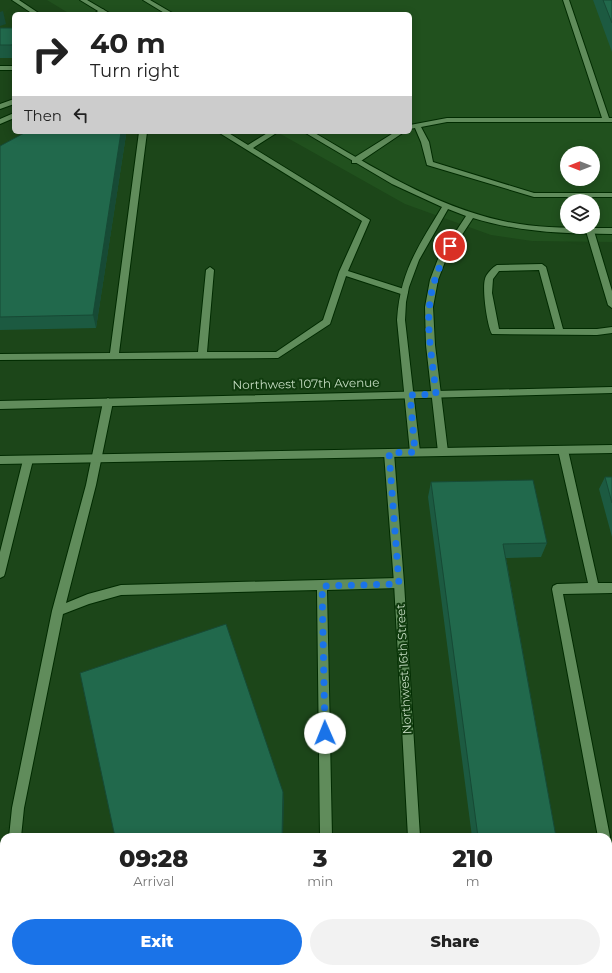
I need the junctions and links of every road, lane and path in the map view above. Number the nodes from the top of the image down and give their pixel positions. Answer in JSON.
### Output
{"nodes":[{"id":1,"x":15,"y":0,"type":"edge"},
{"id":2,"x":83,"y":0,"type":"edge"},
{"id":3,"x":146,"y":0,"type":"edge"},
{"id":4,"x":566,"y":0,"type":"edge"},
{"id":5,"x":33,"y":12,"type":"edge"},
{"id":6,"x":105,"y":12,"type":"edge"},
{"id":7,"x":167,"y":12,"type":"edge"},
{"id":8,"x":0,"y":68,"type":"edge"},
{"id":9,"x":11,"y":68,"type":"edge"},
{"id":10,"x":0,"y":72,"type":"edge"},
{"id":11,"x":12,"y":102,"type":"edge"},
{"id":12,"x":0,"y":107,"type":"edge"},
{"id":13,"x":12,"y":116,"type":"edge"},
{"id":14,"x":609,"y":120,"type":"edge"},
{"id":15,"x":0,"y":122,"type":"edge"},
{"id":16,"x":414,"y":126,"type":"edge"},
{"id":17,"x":143,"y":134,"type":"edge"},
{"id":18,"x":225,"y":134,"type":"edge"},
{"id":19,"x":271,"y":134,"type":"edge"},
{"id":20,"x":311,"y":134,"type":"edge"},
{"id":21,"x":397,"y":134,"type":"edge"},
{"id":22,"x":248,"y":148,"type":"junction"},
{"id":23,"x":356,"y":161,"type":"junction"},
{"id":24,"x":612,"y":195,"type":"edge"},
{"id":25,"x":446,"y":206,"type":"junction"},
{"id":26,"x":471,"y":215,"type":"junction"},
{"id":27,"x":560,"y":229,"type":"edge"},
{"id":28,"x":600,"y":231,"type":"edge"},
{"id":29,"x":612,"y":231,"type":"edge"},
{"id":30,"x":591,"y":234,"type":"edge"},
{"id":31,"x":210,"y":270,"type":"dead end"},
{"id":32,"x":343,"y":272,"type":"junction"},
{"id":33,"x":404,"y":292,"type":"junction"},
{"id":34,"x":612,"y":305,"type":"edge"},
{"id":35,"x":612,"y":330,"type":"edge"},
{"id":36,"x":560,"y":332,"type":"junction"},
{"id":37,"x":202,"y":355,"type":"junction"},
{"id":38,"x":114,"y":356,"type":"junction"},
{"id":39,"x":0,"y":357,"type":"edge"},
{"id":40,"x":612,"y":390,"type":"edge"},
{"id":41,"x":436,"y":394,"type":"junction"},
{"id":42,"x":410,"y":395,"type":"junction"},
{"id":43,"x":108,"y":402,"type":"junction"},
{"id":44,"x":0,"y":405,"type":"edge"},
{"id":45,"x":612,"y":449,"type":"edge"},
{"id":46,"x":563,"y":450,"type":"junction"},
{"id":47,"x":415,"y":452,"type":"junction"},
{"id":48,"x":443,"y":452,"type":"junction"},
{"id":49,"x":389,"y":453,"type":"junction"},
{"id":50,"x":95,"y":459,"type":"junction"},
{"id":51,"x":0,"y":460,"type":"edge"},
{"id":52,"x":28,"y":460,"type":"junction"},
{"id":53,"x":0,"y":573,"type":"edge"},
{"id":54,"x":399,"y":584,"type":"junction"},
{"id":55,"x":322,"y":586,"type":"junction"},
{"id":56,"x":594,"y":588,"type":"junction"},
{"id":57,"x":612,"y":588,"type":"edge"},
{"id":58,"x":58,"y":611,"type":"junction"},
{"id":59,"x":15,"y":833,"type":"edge"},
{"id":60,"x":326,"y":833,"type":"edge"},
{"id":61,"x":414,"y":833,"type":"edge"},
{"id":62,"x":603,"y":833,"type":"edge"}],
"edges":[{"from":1,"to":5,"type":"street"},
{"from":2,"to":6,"type":"street"},
{"from":3,"to":7,"type":"street"},
{"from":4,"to":14,"type":"street"},
{"from":8,"to":9,"type":"street"},
{"from":9,"to":10,"type":"street"},
{"from":11,"to":12,"type":"street"},
{"from":13,"to":15,"type":"street"},
{"from":14,"to":16,"type":"street"},
{"from":16,"to":24,"type":"street"},
{"from":17,"to":38,"type":"street"},
{"from":18,"to":22,"type":"street"},
{"from":19,"to":22,"type":"street"},
{"from":20,"to":23,"type":"street"},
{"from":21,"to":23,"type":"street"},
{"from":22,"to":32,"type":"street"},
{"from":23,"to":25,"type":"street"},
{"from":25,"to":26,"type":"street"},
{"from":25,"to":33,"type":"street"},
{"from":26,"to":27,"type":"street"},
{"from":26,"to":41,"type":"street"},
{"from":28,"to":29,"type":"street"},
{"from":30,"to":34,"type":"street"},
{"from":31,"to":37,"type":"street"},
{"from":32,"to":33,"type":"street"},
{"from":32,"to":37,"type":"street"},
{"from":33,"to":42,"type":"street"},
{"from":35,"to":36,"type":"street"},
{"from":36,"to":36,"type":"street"},
{"from":37,"to":38,"type":"street"},
{"from":38,"to":39,"type":"street"},
{"from":40,"to":41,"type":"street","name":"Northwest 107th Avenue"},
{"from":41,"to":42,"type":"street","name":"Northwest 107th Avenue"},
{"from":41,"to":48,"type":"street"},
{"from":42,"to":43,"type":"street","name":"Northwest 107th Avenue"},
{"from":42,"to":47,"type":"street"},
{"from":43,"to":44,"type":"street","name":"Northwest 107th Avenue"},
{"from":43,"to":50,"type":"street"},
{"from":45,"to":46,"type":"street"},
{"from":46,"to":48,"type":"street"},
{"from":46,"to":56,"type":"street"},
{"from":47,"to":48,"type":"street"},
{"from":47,"to":49,"type":"street"},
{"from":49,"to":50,"type":"street"},
{"from":49,"to":54,"type":"street","name":"Northwest 16th Street"},
{"from":50,"to":52,"type":"street"},
{"from":50,"to":58,"type":"street"},
{"from":51,"to":52,"type":"street"},
{"from":52,"to":53,"type":"street"},
{"from":54,"to":55,"type":"street"},
{"from":54,"to":61,"type":"street","name":"Northwest 16th Street"},
{"from":55,"to":58,"type":"street"},
{"from":55,"to":60,"type":"street"},
{"from":56,"to":57,"type":"street"},
{"from":56,"to":62,"type":"street"},
{"from":58,"to":59,"type":"street"}]}
